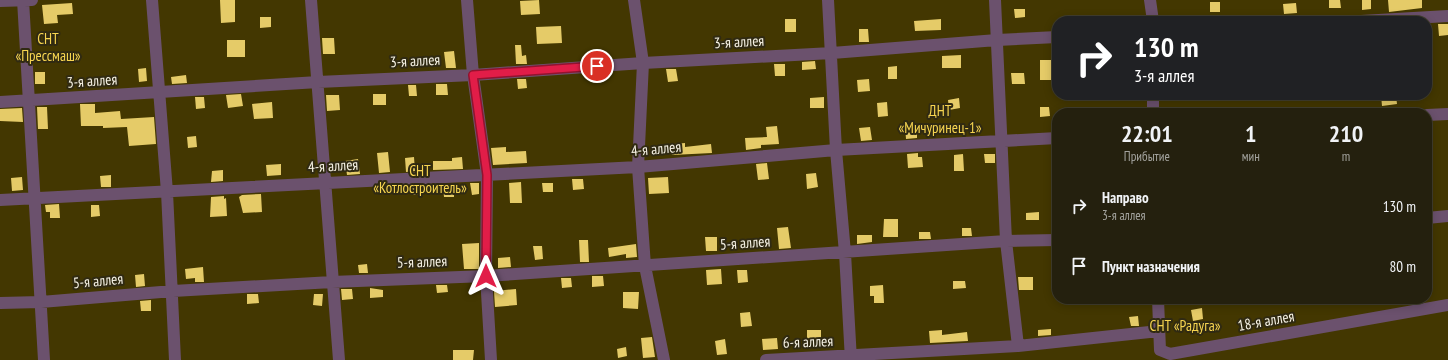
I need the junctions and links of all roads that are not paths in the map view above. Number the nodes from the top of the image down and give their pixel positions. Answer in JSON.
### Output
{"nodes":[{"id":1,"x":26,"y":0,"type":"edge"},
{"id":2,"x":152,"y":0,"type":"edge"},
{"id":3,"x":311,"y":0,"type":"edge"},
{"id":4,"x":467,"y":0,"type":"edge"},
{"id":5,"x":634,"y":0,"type":"edge"},
{"id":6,"x":828,"y":0,"type":"edge"},
{"id":7,"x":995,"y":0,"type":"edge"},
{"id":8,"x":1150,"y":0,"type":"edge"},
{"id":9,"x":0,"y":1,"type":"edge"},
{"id":10,"x":1152,"y":16,"type":"edge"},
{"id":11,"x":1448,"y":16,"type":"edge"},
{"id":12,"x":1432,"y":17,"type":"edge"},
{"id":13,"x":1052,"y":37,"type":"edge"},
{"id":14,"x":997,"y":40,"type":"junction"},
{"id":15,"x":832,"y":53,"type":"junction"},
{"id":16,"x":643,"y":63,"type":"junction"},
{"id":17,"x":473,"y":75,"type":"junction"},
{"id":18,"x":318,"y":82,"type":"junction"},
{"id":19,"x":158,"y":92,"type":"junction"},
{"id":20,"x":29,"y":101,"type":"junction"},
{"id":21,"x":0,"y":102,"type":"edge"},
{"id":22,"x":1448,"y":114,"type":"edge"},
{"id":23,"x":1432,"y":115,"type":"edge"},
{"id":24,"x":1052,"y":138,"type":"edge"},
{"id":25,"x":1001,"y":141,"type":"junction"},
{"id":26,"x":836,"y":150,"type":"junction"},
{"id":27,"x":638,"y":167,"type":"junction"},
{"id":28,"x":487,"y":175,"type":"junction"},
{"id":29,"x":326,"y":183,"type":"junction"},
{"id":30,"x":167,"y":192,"type":"junction"},
{"id":31,"x":34,"y":199,"type":"junction"},
{"id":32,"x":0,"y":200,"type":"edge"},
{"id":33,"x":1448,"y":216,"type":"edge"},
{"id":34,"x":1432,"y":218,"type":"edge"},
{"id":35,"x":1052,"y":240,"type":"edge"},
{"id":36,"x":1006,"y":241,"type":"junction"},
{"id":37,"x":845,"y":253,"type":"junction"},
{"id":38,"x":645,"y":266,"type":"junction"},
{"id":39,"x":486,"y":276,"type":"junction"},
{"id":40,"x":332,"y":282,"type":"junction"},
{"id":41,"x":173,"y":291,"type":"junction"},
{"id":42,"x":41,"y":302,"type":"junction"},
{"id":43,"x":0,"y":303,"type":"edge"},
{"id":44,"x":1158,"y":304,"type":"edge"},
{"id":45,"x":1448,"y":305,"type":"edge"},
{"id":46,"x":1159,"y":331,"type":"junction"},
{"id":47,"x":1018,"y":346,"type":"junction"},
{"id":48,"x":851,"y":358,"type":"edge"},
{"id":49,"x":44,"y":360,"type":"edge"},
{"id":50,"x":175,"y":360,"type":"edge"},
{"id":51,"x":339,"y":360,"type":"edge"},
{"id":52,"x":491,"y":360,"type":"edge"},
{"id":53,"x":664,"y":360,"type":"edge"},
{"id":54,"x":766,"y":360,"type":"edge"}],
"edges":[{"from":1,"to":9,"type":"street"},
{"from":1,"to":20,"type":"street"},
{"from":2,"to":19,"type":"street"},
{"from":3,"to":18,"type":"street"},
{"from":4,"to":17,"type":"street"},
{"from":5,"to":16,"type":"street"},
{"from":6,"to":15,"type":"street"},
{"from":7,"to":14,"type":"street"},
{"from":8,"to":10,"type":"street"},
{"from":11,"to":12,"type":"street"},
{"from":13,"to":14,"type":"street","name":"3-я аллея"},
{"from":14,"to":15,"type":"street","name":"3-я аллея"},
{"from":14,"to":25,"type":"street"},
{"from":15,"to":16,"type":"street","name":"3-я аллея"},
{"from":15,"to":26,"type":"street"},
{"from":16,"to":17,"type":"street","name":"3-я аллея"},
{"from":16,"to":27,"type":"street"},
{"from":17,"to":18,"type":"street","name":"3-я аллея"},
{"from":17,"to":28,"type":"street"},
{"from":18,"to":19,"type":"street","name":"3-я аллея"},
{"from":18,"to":29,"type":"street"},
{"from":19,"to":20,"type":"street","name":"3-я аллея"},
{"from":19,"to":30,"type":"street"},
{"from":20,"to":21,"type":"street","name":"3-я аллея"},
{"from":20,"to":31,"type":"street"},
{"from":22,"to":23,"type":"street"},
{"from":24,"to":25,"type":"street","name":"4-я аллея"},
{"from":25,"to":26,"type":"street","name":"4-я аллея"},
{"from":25,"to":36,"type":"street"},
{"from":26,"to":27,"type":"street","name":"4-я аллея"},
{"from":26,"to":37,"type":"street"},
{"from":27,"to":28,"type":"street","name":"4-я аллея"},
{"from":27,"to":38,"type":"street"},
{"from":28,"to":29,"type":"street","name":"4-я аллея"},
{"from":28,"to":39,"type":"street"},
{"from":29,"to":30,"type":"street","name":"4-я аллея"},
{"from":29,"to":40,"type":"street"},
{"from":30,"to":31,"type":"street","name":"4-я аллея"},
{"from":30,"to":41,"type":"street"},
{"from":31,"to":32,"type":"street","name":"4-я аллея"},
{"from":31,"to":42,"type":"street"},
{"from":33,"to":34,"type":"street"},
{"from":35,"to":36,"type":"street","name":"5-я аллея"},
{"from":36,"to":37,"type":"street","name":"5-я аллея"},
{"from":36,"to":47,"type":"street"},
{"from":37,"to":38,"type":"street","name":"5-я аллея"},
{"from":37,"to":48,"type":"street"},
{"from":38,"to":39,"type":"street","name":"5-я аллея"},
{"from":38,"to":53,"type":"street"},
{"from":39,"to":40,"type":"street","name":"5-я аллея"},
{"from":39,"to":52,"type":"street"},
{"from":40,"to":41,"type":"street","name":"5-я аллея"},
{"from":40,"to":51,"type":"street"},
{"from":41,"to":42,"type":"street","name":"5-я аллея"},
{"from":41,"to":50,"type":"street"},
{"from":42,"to":43,"type":"street","name":"5-я аллея"},
{"from":42,"to":49,"type":"street"},
{"from":44,"to":46,"type":"street"},
{"from":45,"to":46,"type":"street","name":"18-я аллея"},
{"from":46,"to":47,"type":"street","name":"6-я аллея"},
{"from":47,"to":48,"type":"street","name":"6-я аллея"},
{"from":48,"to":54,"type":"street","name":"6-я аллея"}]}
